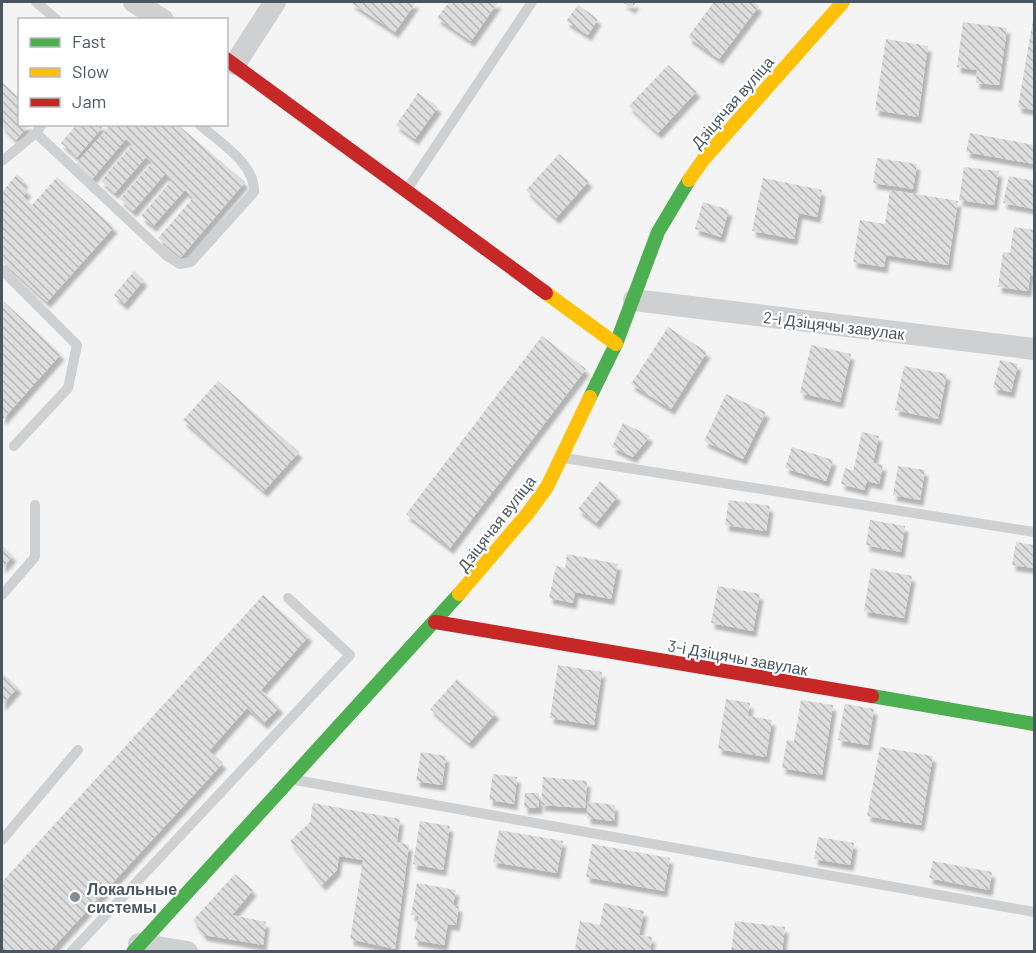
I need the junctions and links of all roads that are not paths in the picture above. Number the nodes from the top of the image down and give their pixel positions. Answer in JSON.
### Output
{"nodes":[{"id":1,"x":36,"y":2,"type":"edge"},
{"id":2,"x":134,"y":2,"type":"edge"},
{"id":3,"x":275,"y":2,"type":"edge"},
{"id":4,"x":532,"y":2,"type":"edge"},
{"id":5,"x":843,"y":2,"type":"edge"},
{"id":6,"x":55,"y":18,"type":"edge"},
{"id":7,"x":160,"y":18,"type":"edge"},
{"id":8,"x":231,"y":61,"type":"edge"},
{"id":9,"x":201,"y":126,"type":"edge"},
{"id":10,"x":39,"y":129,"type":"edge"},
{"id":11,"x":2,"y":161,"type":"edge"},
{"id":12,"x":407,"y":191,"type":"junction"},
{"id":13,"x":2,"y":270,"type":"edge"},
{"id":14,"x":634,"y":300,"type":"junction"},
{"id":15,"x":616,"y":344,"type":"junction"},
{"id":16,"x":1035,"y":349,"type":"edge"},
{"id":17,"x":14,"y":446,"type":"dead end"},
{"id":18,"x":561,"y":457,"type":"junction"},
{"id":19,"x":35,"y":505,"type":"dead end"},
{"id":20,"x":1035,"y":532,"type":"edge"},
{"id":21,"x":2,"y":595,"type":"edge"},
{"id":22,"x":288,"y":598,"type":"dead end"},
{"id":23,"x":435,"y":622,"type":"junction"},
{"id":24,"x":1035,"y":724,"type":"edge"},
{"id":25,"x":78,"y":750,"type":"dead end"},
{"id":26,"x":289,"y":779,"type":"junction"},
{"id":27,"x":2,"y":840,"type":"edge"},
{"id":28,"x":1035,"y":912,"type":"edge"},
{"id":29,"x":136,"y":948,"type":"edge"},
{"id":30,"x":71,"y":951,"type":"edge"},
{"id":31,"x":187,"y":951,"type":"edge"}],
"edges":[{"from":1,"to":6,"type":"lane"},
{"from":2,"to":7,"type":"street"},
{"from":3,"to":8,"type":"street"},
{"from":4,"to":12,"type":"lane"},
{"from":5,"to":14,"type":"street","name":"Дзіцячая вуліца"},
{"from":8,"to":12,"type":"street"},
{"from":9,"to":10,"type":"lane"},
{"from":10,"to":11,"type":"lane"},
{"from":12,"to":15,"type":"street"},
{"from":13,"to":17,"type":"lane"},
{"from":14,"to":15,"type":"street","name":"Дзіцячая вуліца"},
{"from":14,"to":16,"type":"street","name":"2-і Дзіцячы завулак"},
{"from":15,"to":18,"type":"street","name":"Дзіцячая вуліца"},
{"from":18,"to":20,"type":"lane"},
{"from":18,"to":23,"type":"street","name":"Дзіцячая вуліца"},
{"from":19,"to":21,"type":"lane"},
{"from":22,"to":30,"type":"lane"},
{"from":23,"to":24,"type":"street","name":"3-і Дзіцячы завулак"},
{"from":23,"to":26,"type":"street","name":"Дзіцячая вуліца"},
{"from":25,"to":27,"type":"lane"},
{"from":26,"to":28,"type":"lane"},
{"from":26,"to":29,"type":"street","name":"Дзіцячая вуліца"},
{"from":29,"to":31,"type":"street"}]}
